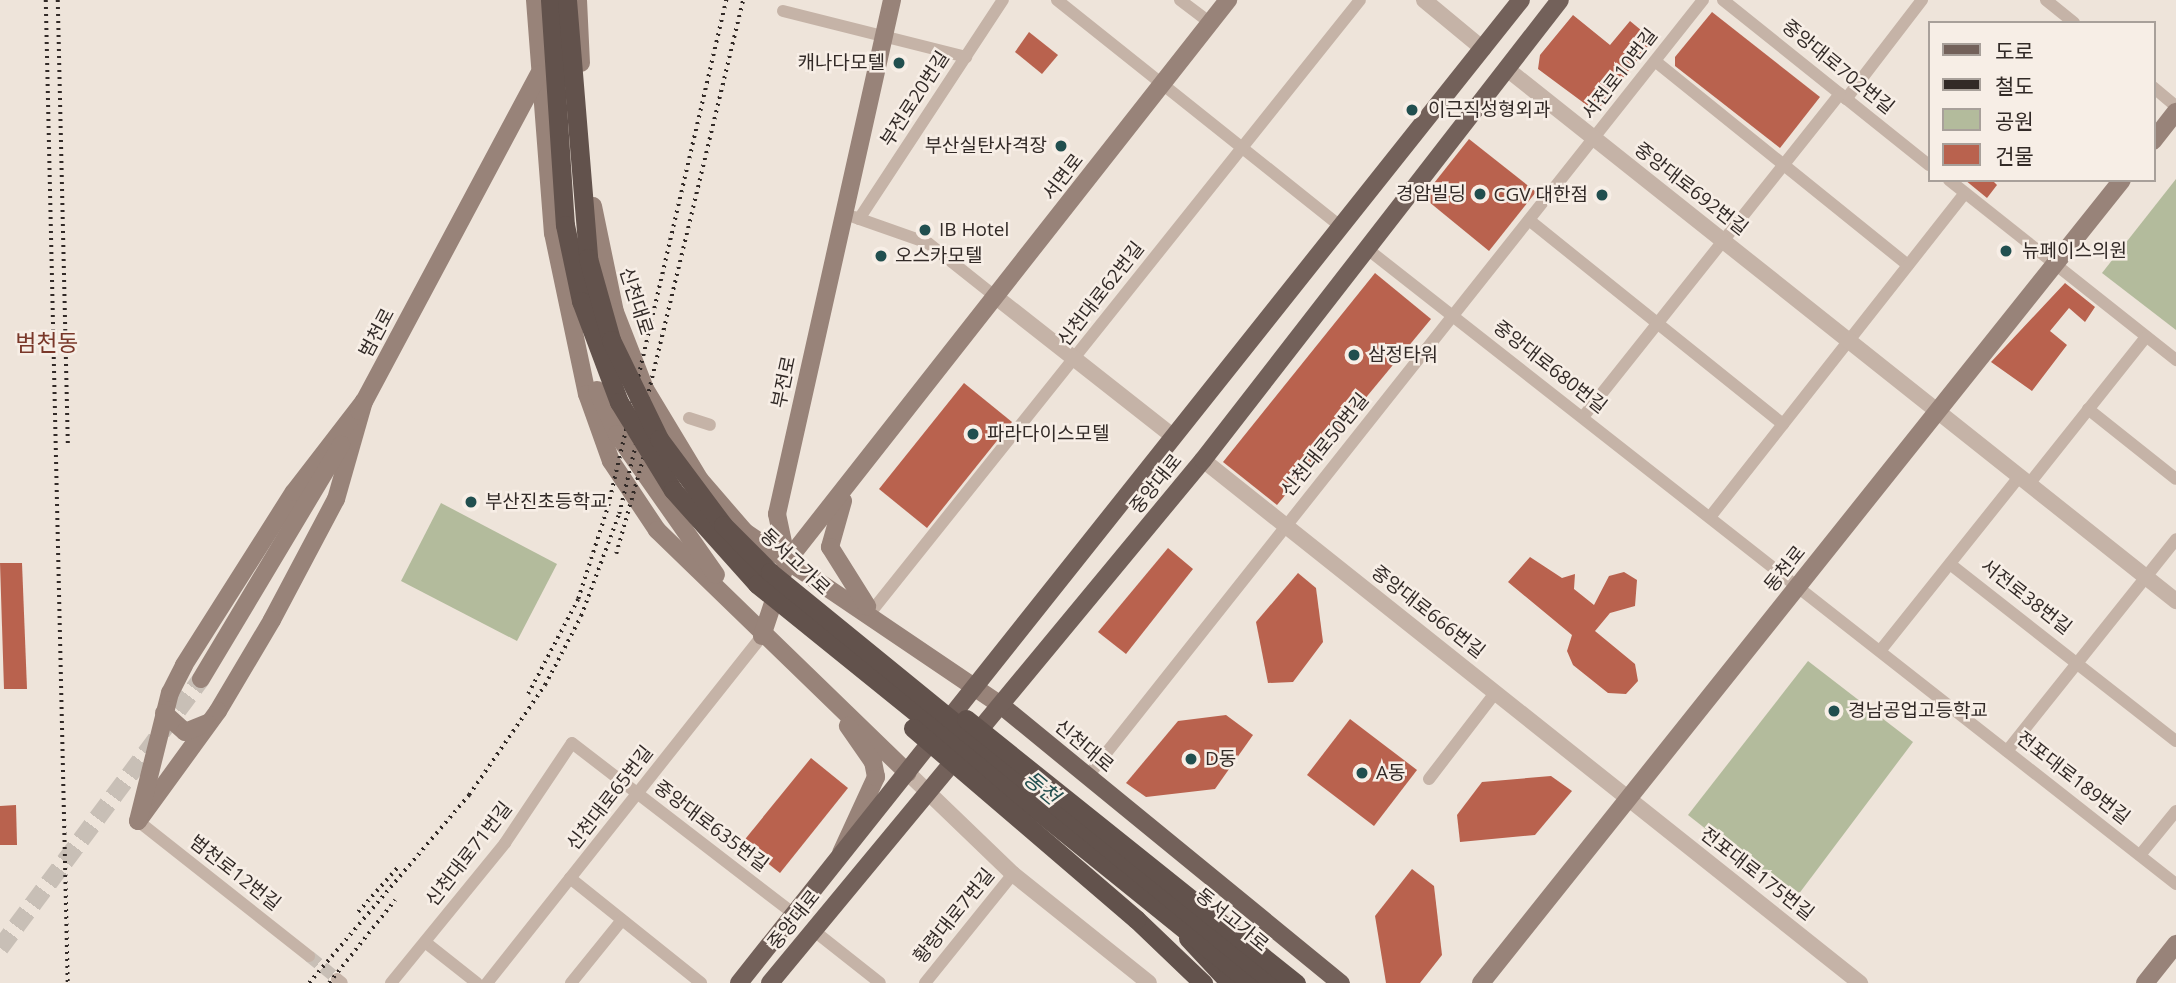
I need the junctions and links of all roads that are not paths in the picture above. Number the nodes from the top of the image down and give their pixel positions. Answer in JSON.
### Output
{"nodes":[{"id":1,"x":535,"y":0,"type":"edge"},
{"id":2,"x":550,"y":0,"type":"edge"},
{"id":3,"x":567,"y":0,"type":"edge"},
{"id":4,"x":578,"y":0,"type":"edge"},
{"id":5,"x":892,"y":0,"type":"edge"},
{"id":6,"x":1003,"y":0,"type":"edge"},
{"id":7,"x":1057,"y":0,"type":"edge"},
{"id":8,"x":1180,"y":0,"type":"edge"},
{"id":9,"x":1228,"y":0,"type":"edge"},
{"id":10,"x":1360,"y":0,"type":"edge"},
{"id":11,"x":1424,"y":0,"type":"edge"},
{"id":12,"x":1521,"y":0,"type":"edge"},
{"id":13,"x":1560,"y":0,"type":"edge"},
{"id":14,"x":1703,"y":0,"type":"edge"},
{"id":15,"x":1723,"y":0,"type":"edge"},
{"id":16,"x":2046,"y":0,"type":"edge"},
{"id":17,"x":1918,"y":1,"type":"edge"},
{"id":18,"x":783,"y":11,"type":"dead end"},
{"id":19,"x":2072,"y":21,"type":"edge"},
{"id":20,"x":1210,"y":23,"type":"junction"},
{"id":21,"x":883,"y":36,"type":"junction"},
{"id":22,"x":1483,"y":49,"type":"junction"},
{"id":23,"x":966,"y":57,"type":"junction"},
{"id":24,"x":1655,"y":61,"type":"junction"},
{"id":25,"x":1507,"y":69,"type":"junction"},
{"id":26,"x":539,"y":74,"type":"junction"},
{"id":27,"x":1163,"y":83,"type":"junction"},
{"id":28,"x":2155,"y":89,"type":"edge"},
{"id":29,"x":1843,"y":96,"type":"junction"},
{"id":30,"x":2176,"y":106,"type":"edge"},
{"id":31,"x":2176,"y":112,"type":"edge"},
{"id":32,"x":1594,"y":138,"type":"junction"},
{"id":33,"x":2155,"y":138,"type":"edge"},
{"id":34,"x":1242,"y":147,"type":"junction"},
{"id":35,"x":1927,"y":163,"type":"edge"},
{"id":36,"x":1782,"y":166,"type":"junction"},
{"id":37,"x":1951,"y":182,"type":"edge"},
{"id":38,"x":2120,"y":182,"type":"edge"},
{"id":39,"x":1965,"y":193,"type":"junction"},
{"id":40,"x":851,"y":216,"type":"junction"},
{"id":41,"x":1529,"y":220,"type":"junction"},
{"id":42,"x":1341,"y":227,"type":"junction"},
{"id":43,"x":1723,"y":241,"type":"junction"},
{"id":44,"x":1366,"y":248,"type":"junction"},
{"id":45,"x":1908,"y":265,"type":"junction"},
{"id":46,"x":2055,"y":265,"type":"junction"},
{"id":47,"x":996,"y":297,"type":"junction"},
{"id":48,"x":1453,"y":316,"type":"junction"},
{"id":49,"x":1657,"y":323,"type":"junction"},
{"id":50,"x":2146,"y":337,"type":"junction"},
{"id":51,"x":1849,"y":341,"type":"junction"},
{"id":52,"x":1074,"y":358,"type":"junction"},
{"id":53,"x":2176,"y":360,"type":"edge"},
{"id":54,"x":364,"y":401,"type":"junction"},
{"id":55,"x":2088,"y":409,"type":"junction"},
{"id":56,"x":1938,"y":412,"type":"junction"},
{"id":57,"x":1583,"y":417,"type":"junction"},
{"id":58,"x":689,"y":418,"type":"dead end"},
{"id":59,"x":1783,"y":424,"type":"junction"},
{"id":60,"x":710,"y":425,"type":"dead end"},
{"id":61,"x":1174,"y":437,"type":"junction"},
{"id":62,"x":1203,"y":460,"type":"junction"},
{"id":63,"x":859,"y":470,"type":"junction"},
{"id":64,"x":2176,"y":479,"type":"edge"},
{"id":65,"x":2024,"y":480,"type":"junction"},
{"id":66,"x":1710,"y":517,"type":"junction"},
{"id":67,"x":723,"y":525,"type":"junction"},
{"id":68,"x":1285,"y":526,"type":"junction"},
{"id":69,"x":2176,"y":538,"type":"edge"},
{"id":70,"x":786,"y":561,"type":"junction"},
{"id":71,"x":1950,"y":564,"type":"junction"},
{"id":72,"x":2146,"y":577,"type":"junction"},
{"id":73,"x":1798,"y":586,"type":"junction"},
{"id":74,"x":2176,"y":601,"type":"edge"},
{"id":75,"x":871,"y":612,"type":"junction"},
{"id":76,"x":762,"y":636,"type":"junction"},
{"id":77,"x":1880,"y":651,"type":"junction"},
{"id":78,"x":2078,"y":662,"type":"junction"},
{"id":79,"x":201,"y":680,"type":"tunnel mouth"},
{"id":80,"x":877,"y":684,"type":"junction"},
{"id":81,"x":826,"y":691,"type":"junction"},
{"id":82,"x":974,"y":691,"type":"junction"},
{"id":83,"x":1495,"y":693,"type":"junction"},
{"id":84,"x":1002,"y":706,"type":"junction"},
{"id":85,"x":218,"y":711,"type":"junction"},
{"id":86,"x":164,"y":713,"type":"junction"},
{"id":87,"x":2176,"y":741,"type":"edge"},
{"id":88,"x":572,"y":743,"type":"joint"},
{"id":89,"x":2007,"y":751,"type":"junction"},
{"id":90,"x":908,"y":773,"type":"junction"},
{"id":91,"x":1088,"y":776,"type":"junction"},
{"id":92,"x":1429,"y":779,"type":"dead end"},
{"id":93,"x":925,"y":792,"type":"junction"},
{"id":94,"x":637,"y":794,"type":"junction"},
{"id":95,"x":1628,"y":799,"type":"junction"},
{"id":96,"x":2176,"y":811,"type":"edge"},
{"id":97,"x":138,"y":821,"type":"junction"},
{"id":98,"x":841,"y":853,"type":"junction"},
{"id":99,"x":2140,"y":855,"type":"junction"},
{"id":100,"x":1013,"y":874,"type":"junction"},
{"id":101,"x":570,"y":878,"type":"junction"},
{"id":102,"x":2176,"y":884,"type":"edge"},
{"id":103,"x":794,"y":914,"type":"junction"},
{"id":104,"x":622,"y":920,"type":"junction"},
{"id":105,"x":1174,"y":921,"type":"junction"},
{"id":106,"x":813,"y":930,"type":"junction"},
{"id":107,"x":425,"y":942,"type":"junction"},
{"id":108,"x":2176,"y":944,"type":"edge"},
{"id":109,"x":309,"y":956,"type":"tunnel mouth"},
{"id":110,"x":391,"y":983,"type":"edge"},
{"id":111,"x":477,"y":983,"type":"edge"},
{"id":112,"x":487,"y":983,"type":"edge"},
{"id":113,"x":571,"y":983,"type":"edge"},
{"id":114,"x":701,"y":983,"type":"edge"},
{"id":115,"x":739,"y":983,"type":"edge"},
{"id":116,"x":770,"y":983,"type":"edge"},
{"id":117,"x":880,"y":983,"type":"edge"},
{"id":118,"x":925,"y":983,"type":"edge"},
{"id":119,"x":1149,"y":983,"type":"edge"},
{"id":120,"x":1203,"y":983,"type":"edge"},
{"id":121,"x":1230,"y":983,"type":"edge"},
{"id":122,"x":1251,"y":983,"type":"edge"},
{"id":123,"x":1274,"y":983,"type":"edge"},
{"id":124,"x":1296,"y":983,"type":"edge"},
{"id":125,"x":1341,"y":983,"type":"edge"},
{"id":126,"x":1480,"y":983,"type":"edge"},
{"id":127,"x":1860,"y":983,"type":"edge"},
{"id":128,"x":2145,"y":983,"type":"edge"}],
"edges":[{"from":1,"to":26,"type":"main road"},
{"from":2,"to":80,"type":"highway","name":"동서고가로","bridge":true},
{"from":3,"to":67,"type":"highway","name":"동서고가로","bridge":true},
{"from":4,"to":26,"type":"main road","name":"범천로"},
{"from":4,"to":70,"type":"main road","name":"신천대로"},
{"from":5,"to":21,"type":"main road","name":"부전로"},
{"from":6,"to":23,"type":"street","name":"부전로20번길"},
{"from":7,"to":27,"type":"street"},
{"from":8,"to":20,"type":"street"},
{"from":9,"to":20,"type":"main road","name":"서면로"},
{"from":10,"to":34,"type":"street","name":"신천대로62번길"},
{"from":11,"to":22,"type":"street"},
{"from":12,"to":22,"type":"main road","name":"중앙대로"},
{"from":13,"to":25,"type":"main road","name":"중앙대로"},
{"from":14,"to":24,"type":"street","name":"서전로10번길"},
{"from":15,"to":29,"type":"street","name":"중앙대로702번길"},
{"from":16,"to":19,"type":"street"},
{"from":17,"to":29,"type":"street"},
{"from":18,"to":21,"type":"street"},
{"from":20,"to":27,"type":"main road","name":"서면로"},
{"from":21,"to":23,"type":"street"},
{"from":21,"to":40,"type":"main road","name":"부전로"},
{"from":22,"to":42,"type":"main road","name":"중앙대로"},
{"from":23,"to":40,"type":"street","name":"부전로20번길"},
{"from":24,"to":32,"type":"street","name":"서전로10번길"},
{"from":24,"to":36,"type":"street"},
{"from":25,"to":32,"type":"street","name":"중앙대로692번길"},
{"from":25,"to":44,"type":"main road","name":"중앙대로"},
{"from":26,"to":54,"type":"main road","name":"범천로"},
{"from":26,"to":76,"type":"main road"},
{"from":27,"to":34,"type":"street"},
{"from":27,"to":47,"type":"main road","name":"서면로"},
{"from":28,"to":30,"type":"street"},
{"from":29,"to":35,"type":"street","name":"중앙대로702번길"},
{"from":29,"to":36,"type":"street"},
{"from":31,"to":33,"type":"main road"},
{"from":32,"to":41,"type":"street","name":"신천대로50번길"},
{"from":32,"to":43,"type":"street","name":"중앙대로692번길"},
{"from":34,"to":42,"type":"street"},
{"from":34,"to":52,"type":"street","name":"신천대로62번길"},
{"from":36,"to":43,"type":"street"},
{"from":36,"to":45,"type":"street"},
{"from":37,"to":39,"type":"street"},
{"from":38,"to":46,"type":"main road","name":"동천로"},
{"from":39,"to":45,"type":"street"},
{"from":39,"to":46,"type":"street"},
{"from":40,"to":47,"type":"street"},
{"from":40,"to":70,"type":"main road","name":"부전로"},
{"from":41,"to":48,"type":"street","name":"신천대로50번길"},
{"from":41,"to":49,"type":"street"},
{"from":42,"to":61,"type":"main road","name":"중앙대로"},
{"from":43,"to":49,"type":"street"},
{"from":43,"to":51,"type":"street","name":"중앙대로692번길"},
{"from":44,"to":48,"type":"street","name":"중앙대로680번길"},
{"from":44,"to":62,"type":"main road","name":"중앙대로"},
{"from":45,"to":51,"type":"street"},
{"from":46,"to":50,"type":"street"},
{"from":46,"to":56,"type":"main road","name":"동천로"},
{"from":47,"to":52,"type":"street"},
{"from":47,"to":63,"type":"main road","name":"서면로"},
{"from":48,"to":57,"type":"street","name":"중앙대로680번길"},
{"from":48,"to":68,"type":"street","name":"신천대로50번길"},
{"from":49,"to":57,"type":"street"},
{"from":49,"to":59,"type":"street"},
{"from":50,"to":53,"type":"street"},
{"from":50,"to":55,"type":"street"},
{"from":51,"to":56,"type":"street","name":"중앙대로692번길"},
{"from":51,"to":59,"type":"street"},
{"from":52,"to":61,"type":"street"},
{"from":52,"to":75,"type":"street","name":"신천대로62번길"},
{"from":54,"to":79,"type":"main road","name":"범천로"},
{"from":54,"to":85,"type":"main road"},
{"from":54,"to":86,"type":"main road"},
{"from":55,"to":64,"type":"street"},
{"from":55,"to":65,"type":"street"},
{"from":56,"to":65,"type":"street","name":"중앙대로692번길"},
{"from":56,"to":73,"type":"main road","name":"동천로"},
{"from":57,"to":66,"type":"street","name":"중앙대로680번길"},
{"from":58,"to":60,"type":"street"},
{"from":59,"to":66,"type":"street"},
{"from":61,"to":82,"type":"main road","name":"중앙대로"},
{"from":62,"to":68,"type":"street","name":"중앙대로666번길"},
{"from":62,"to":84,"type":"main road","name":"중앙대로"},
{"from":63,"to":70,"type":"main road","name":"서면로"},
{"from":63,"to":75,"type":"main road","name":"서면로"},
{"from":65,"to":71,"type":"street"},
{"from":65,"to":72,"type":"street","name":"중앙대로692번길"},
{"from":66,"to":73,"type":"street","name":"중앙대로680번길"},
{"from":67,"to":123,"type":"highway","name":"동서고가로","bridge":true},
{"from":67,"to":124,"type":"highway","bridge":true},
{"from":68,"to":83,"type":"street","name":"중앙대로666번길"},
{"from":68,"to":91,"type":"street","name":"신천대로50번길"},
{"from":69,"to":72,"type":"street","name":"서전로38번길"},
{"from":70,"to":75,"type":"main road","name":"신천대로"},
{"from":70,"to":76,"type":"main road"},
{"from":71,"to":77,"type":"street"},
{"from":71,"to":78,"type":"street","name":"서전로38번길"},
{"from":72,"to":74,"type":"street","name":"중앙대로692번길"},
{"from":72,"to":78,"type":"street","name":"서전로38번길"},
{"from":73,"to":77,"type":"street","name":"전포대로189번길"},
{"from":73,"to":95,"type":"main road","name":"동천로"},
{"from":75,"to":82,"type":"main road","name":"신천대로"},
{"from":76,"to":81,"type":"main road"},
{"from":76,"to":94,"type":"street","name":"신천대로65번길"},
{"from":77,"to":89,"type":"street","name":"전포대로189번길"},
{"from":78,"to":87,"type":"street"},
{"from":78,"to":89,"type":"street","name":"서전로38번길"},
{"from":80,"to":105,"type":"highway","name":"동서고가로","bridge":true},
{"from":80,"to":120,"type":"highway","bridge":true},
{"from":81,"to":90,"type":"main road"},
{"from":81,"to":98,"type":"main road"},
{"from":82,"to":84,"type":"main road","name":"신천대로"},
{"from":82,"to":90,"type":"main road","name":"중앙대로","bridge":true},
{"from":83,"to":92,"type":"street"},
{"from":83,"to":95,"type":"street","name":"중앙대로666번길"},
{"from":84,"to":91,"type":"main road","name":"신천대로"},
{"from":84,"to":93,"type":"main road","name":"중앙대로","bridge":true},
{"from":85,"to":86,"type":"main road"},
{"from":85,"to":97,"type":"main road"},
{"from":86,"to":97,"type":"main road"},
{"from":88,"to":94,"type":"street","name":"중앙대로635번길"},
{"from":88,"to":107,"type":"street","name":"신천대로71번길"},
{"from":89,"to":99,"type":"street","name":"전포대로189번길"},
{"from":90,"to":93,"type":"street"},
{"from":90,"to":98,"type":"main road","name":"중앙대로"},
{"from":91,"to":125,"type":"main road","name":"신천대로"},
{"from":93,"to":100,"type":"street"},
{"from":93,"to":106,"type":"main road","name":"중앙대로"},
{"from":94,"to":101,"type":"street","name":"신천대로65번길"},
{"from":94,"to":103,"type":"street","name":"중앙대로635번길"},
{"from":95,"to":126,"type":"main road","name":"동천로"},
{"from":95,"to":127,"type":"street","name":"전포대로175번길"},
{"from":96,"to":99,"type":"street"},
{"from":97,"to":109,"type":"street","name":"범천로12번길"},
{"from":98,"to":103,"type":"main road","name":"중앙대로"},
{"from":99,"to":102,"type":"street","name":"전포대로189번길"},
{"from":100,"to":118,"type":"street","name":"황령대로7번길"},
{"from":100,"to":119,"type":"street"},
{"from":101,"to":104,"type":"street"},
{"from":101,"to":112,"type":"street","name":"신천대로65번길"},
{"from":103,"to":115,"type":"main road","name":"중앙대로"},
{"from":104,"to":113,"type":"street"},
{"from":104,"to":114,"type":"street"},
{"from":105,"to":121,"type":"highway","bridge":true},
{"from":105,"to":122,"type":"highway","name":"동서고가로","bridge":true},
{"from":106,"to":116,"type":"main road","name":"중앙대로"},
{"from":106,"to":117,"type":"street"},
{"from":107,"to":110,"type":"street","name":"신천대로71번길"},
{"from":107,"to":111,"type":"street"},
{"from":108,"to":128,"type":"main road"}]}
